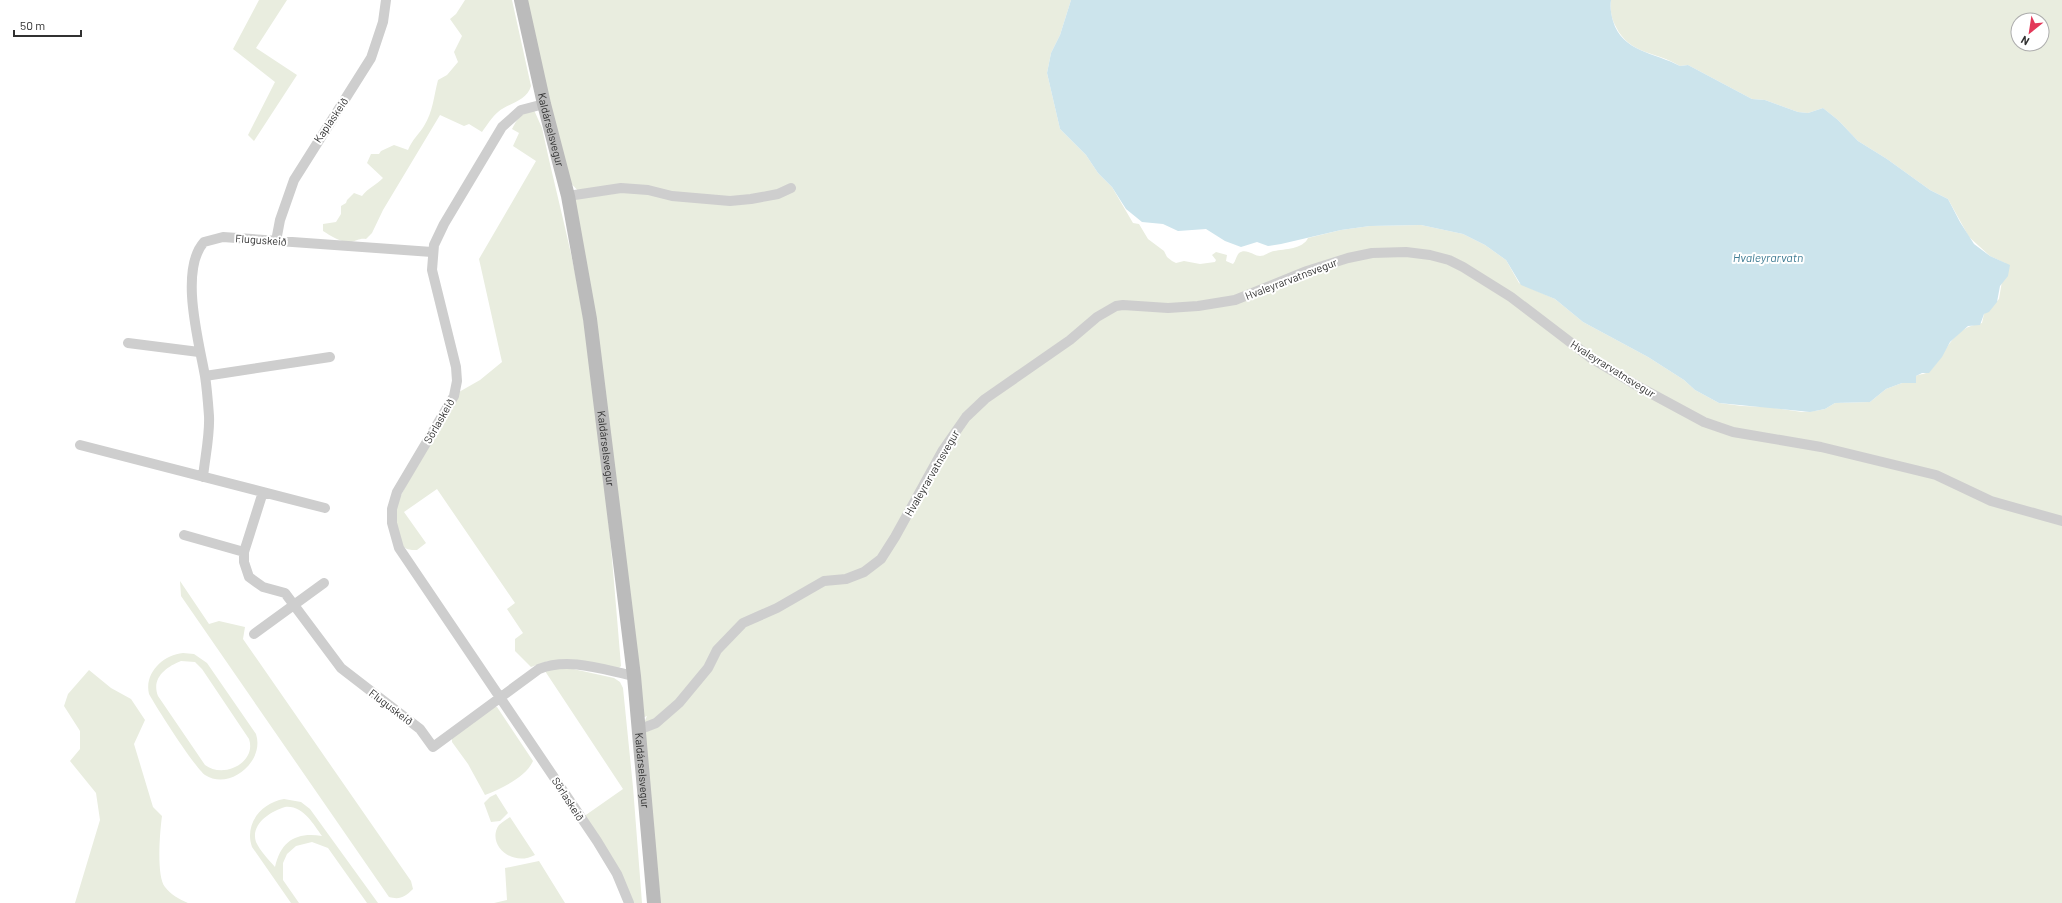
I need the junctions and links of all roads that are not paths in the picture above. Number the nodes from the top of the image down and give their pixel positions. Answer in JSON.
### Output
{"nodes":[{"id":1,"x":386,"y":0,"type":"edge"},
{"id":2,"x":521,"y":0,"type":"edge"},
{"id":3,"x":544,"y":104,"type":"junction"},
{"id":4,"x":791,"y":188,"type":"dead end"},
{"id":5,"x":568,"y":196,"type":"junction"},
{"id":6,"x":276,"y":241,"type":"junction"},
{"id":7,"x":432,"y":252,"type":"junction"},
{"id":8,"x":128,"y":343,"type":"dead end"},
{"id":9,"x":199,"y":352,"type":"junction"},
{"id":10,"x":330,"y":358,"type":"dead end"},
{"id":11,"x":205,"y":376,"type":"junction"},
{"id":12,"x":80,"y":445,"type":"dead end"},
{"id":13,"x":203,"y":477,"type":"junction"},
{"id":14,"x":263,"y":492,"type":"junction"},
{"id":15,"x":325,"y":508,"type":"dead end"},
{"id":16,"x":2062,"y":520,"type":"edge"},
{"id":17,"x":184,"y":535,"type":"dead end"},
{"id":18,"x":244,"y":552,"type":"junction"},
{"id":19,"x":324,"y":583,"type":"dead end"},
{"id":20,"x":293,"y":606,"type":"junction"},
{"id":21,"x":254,"y":634,"type":"dead end"},
{"id":22,"x":634,"y":676,"type":"junction"},
{"id":23,"x":500,"y":698,"type":"junction"},
{"id":24,"x":638,"y":730,"type":"junction"},
{"id":25,"x":629,"y":903,"type":"edge"},
{"id":26,"x":654,"y":903,"type":"edge"}],
"edges":[{"from":1,"to":6,"type":"street","name":"Kaplaskeið"},
{"from":2,"to":3,"type":"street","name":"Kaldárselsvegur"},
{"from":3,"to":5,"type":"street","name":"Kaldárselsvegur"},
{"from":3,"to":7,"type":"street","name":"Sörlaskeið"},
{"from":4,"to":5,"type":"street"},
{"from":5,"to":22,"type":"street","name":"Kaldárselsvegur"},
{"from":6,"to":7,"type":"street","name":"Fluguskeið"},
{"from":6,"to":9,"type":"street","name":"Fluguskeið"},
{"from":7,"to":23,"type":"street","name":"Sörlaskeið"},
{"from":8,"to":9,"type":"street"},
{"from":9,"to":11,"type":"street","name":"Fluguskeið"},
{"from":10,"to":11,"type":"street"},
{"from":11,"to":13,"type":"street","name":"Fluguskeið"},
{"from":12,"to":13,"type":"street"},
{"from":13,"to":14,"type":"street"},
{"from":14,"to":15,"type":"street"},
{"from":14,"to":18,"type":"street","name":"Fluguskeið"},
{"from":16,"to":24,"type":"street","name":"Hvaleyrarvatnsvegur"},
{"from":17,"to":18,"type":"street"},
{"from":18,"to":20,"type":"street","name":"Fluguskeið"},
{"from":19,"to":20,"type":"street"},
{"from":20,"to":21,"type":"street"},
{"from":20,"to":23,"type":"street","name":"Fluguskeið"},
{"from":22,"to":23,"type":"street"},
{"from":22,"to":24,"type":"street","name":"Kaldárselsvegur"},
{"from":23,"to":25,"type":"street","name":"Sörlaskeið"},
{"from":24,"to":26,"type":"street","name":"Kaldárselsvegur"}]}
